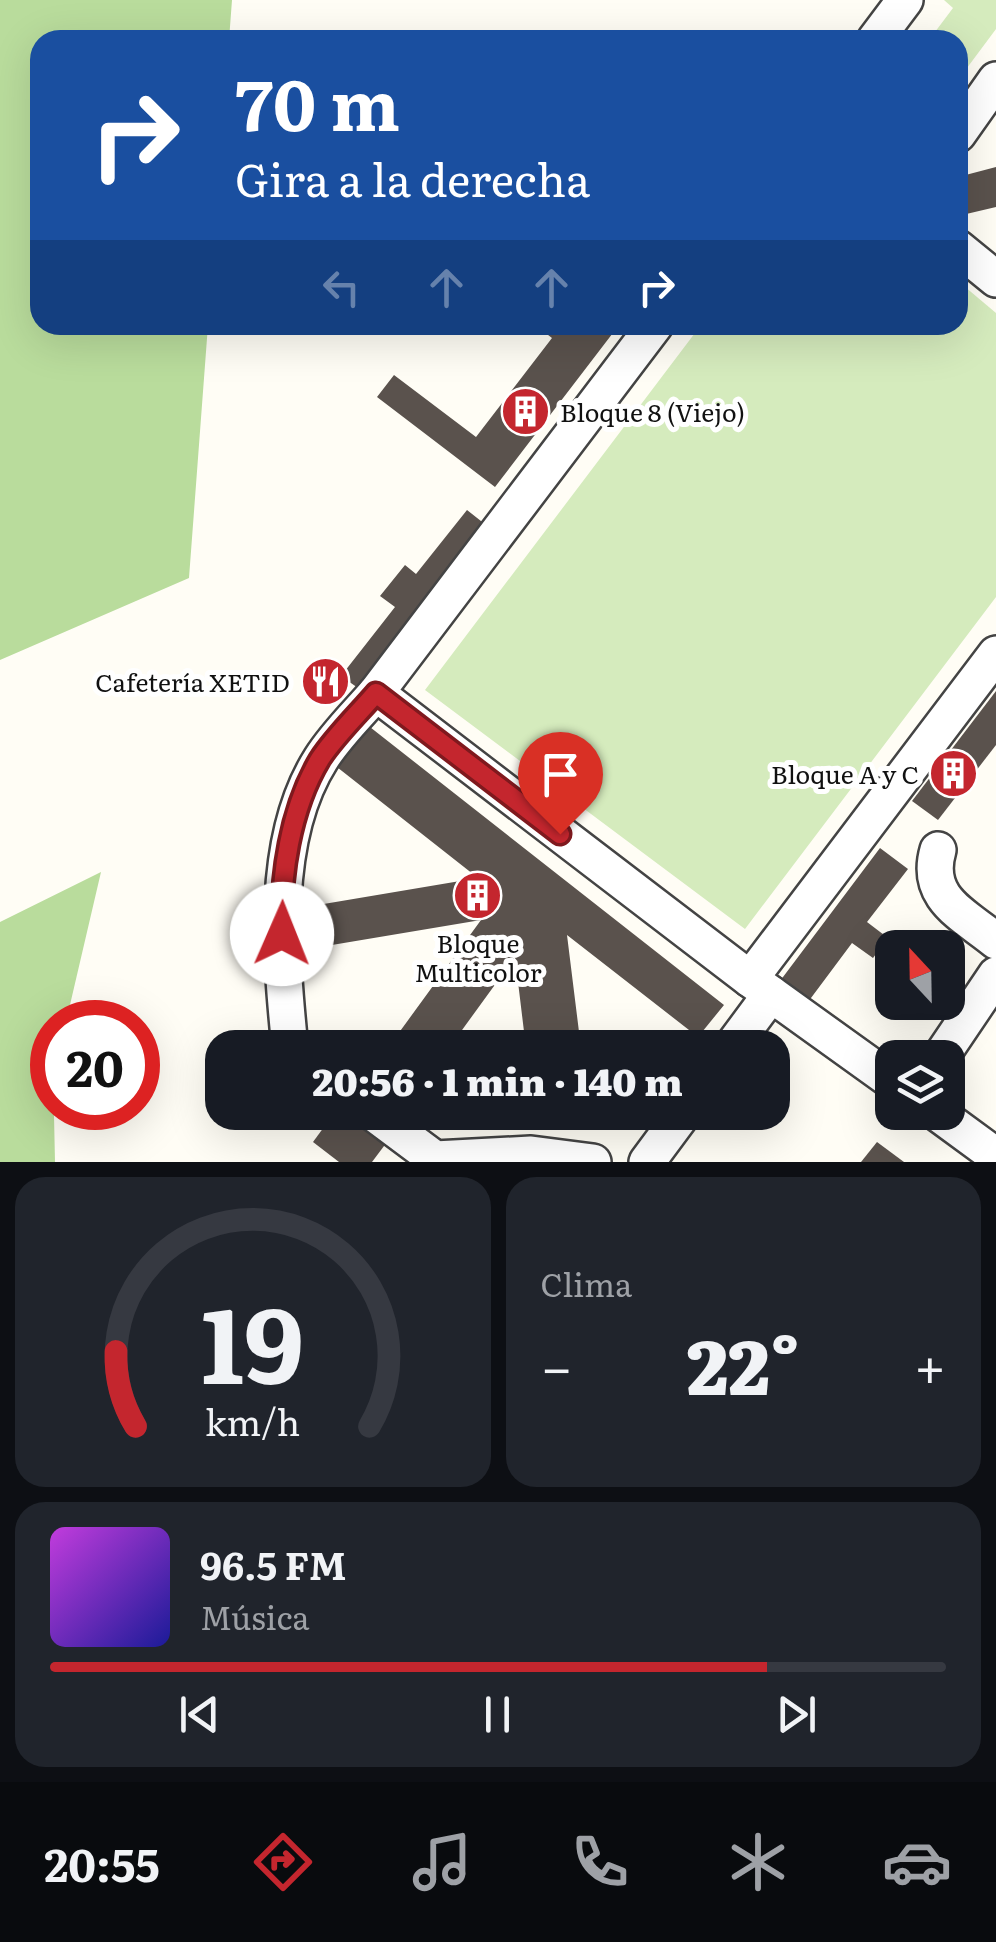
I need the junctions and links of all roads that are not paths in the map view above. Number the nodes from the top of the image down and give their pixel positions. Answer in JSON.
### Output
{"nodes":[{"id":1,"x":905,"y":0,"type":"edge"},
{"id":2,"x":882,"y":30,"type":"edge"},
{"id":3,"x":996,"y":80,"type":"edge"},
{"id":4,"x":968,"y":120,"type":"edge"},
{"id":5,"x":968,"y":256,"type":"edge"},
{"id":6,"x":996,"y":279,"type":"edge"},
{"id":7,"x":647,"y":335,"type":"edge"},
{"id":8,"x":996,"y":654,"type":"edge"},
{"id":9,"x":376,"y":693,"type":"junction"},
{"id":10,"x":938,"y":850,"type":"dead end"},
{"id":11,"x":996,"y":940,"type":"edge"},
{"id":12,"x":996,"y":975,"type":"edge"},
{"id":13,"x":761,"y":986,"type":"junction"},
{"id":14,"x":289,"y":1030,"type":"edge"},
{"id":15,"x":740,"y":1030,"type":"edge"},
{"id":16,"x":952,"y":1040,"type":"edge"},
{"id":17,"x":875,"y":1069,"type":"edge"},
{"id":18,"x":396,"y":1130,"type":"edge"},
{"id":19,"x":671,"y":1130,"type":"edge"},
{"id":20,"x":961,"y":1130,"type":"edge"},
{"id":21,"x":996,"y":1156,"type":"edge"},
{"id":22,"x":593,"y":1162,"type":"edge"},
{"id":23,"x":648,"y":1162,"type":"edge"}],
"edges":[{"from":1,"to":2,"type":"street"},
{"from":3,"to":4,"type":"street"},
{"from":5,"to":6,"type":"street"},
{"from":7,"to":9,"type":"street"},
{"from":8,"to":13,"type":"street"},
{"from":9,"to":13,"type":"street"},
{"from":9,"to":14,"type":"street"},
{"from":10,"to":11,"type":"street"},
{"from":12,"to":16,"type":"street"},
{"from":13,"to":15,"type":"street"},
{"from":13,"to":17,"type":"street"},
{"from":18,"to":22,"type":"street"},
{"from":19,"to":23,"type":"street"},
{"from":20,"to":21,"type":"street"}]}
